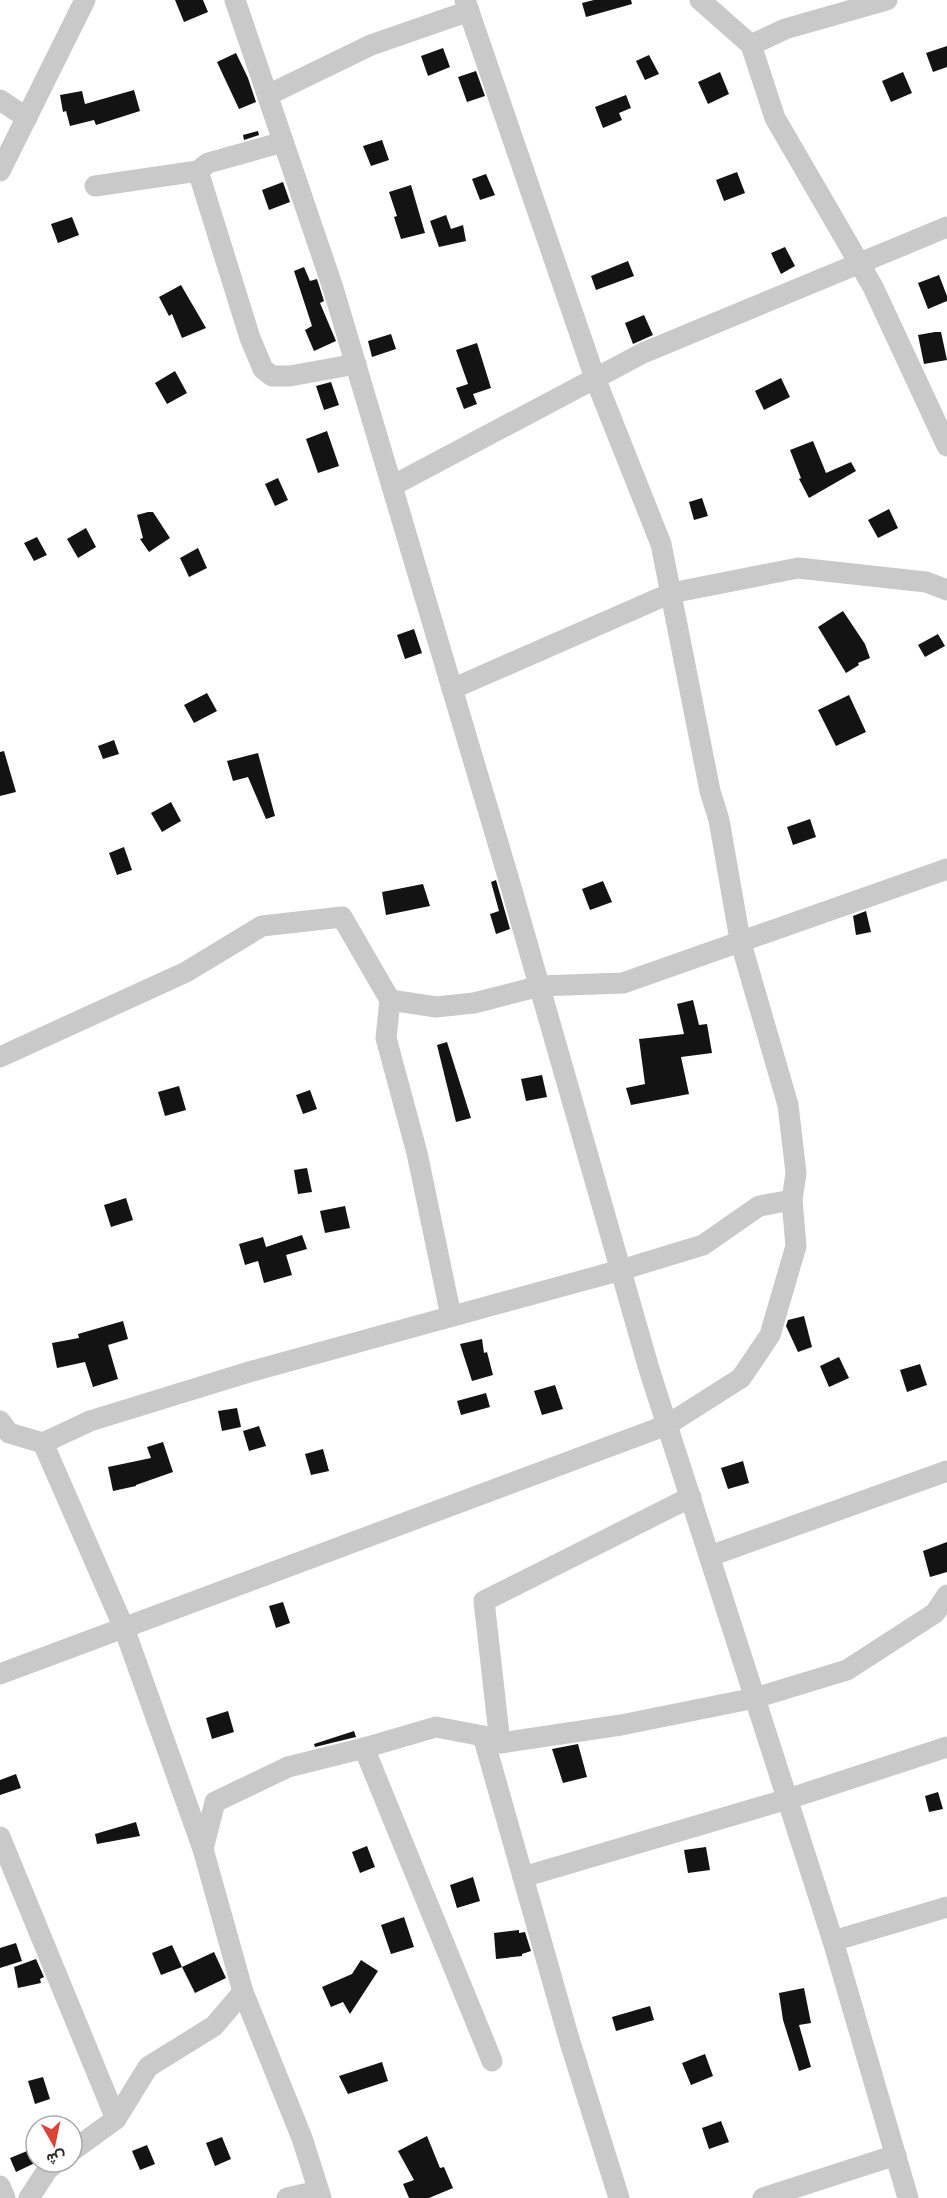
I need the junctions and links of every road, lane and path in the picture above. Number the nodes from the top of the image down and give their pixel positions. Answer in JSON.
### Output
{"nodes":[{"id":1,"x":85,"y":0,"type":"edge"},
{"id":2,"x":235,"y":0,"type":"edge"},
{"id":3,"x":700,"y":0,"type":"edge"},
{"id":4,"x":887,"y":0,"type":"edge"},
{"id":5,"x":467,"y":6,"type":"edge"},
{"id":6,"x":751,"y":45,"type":"junction"},
{"id":7,"x":268,"y":95,"type":"junction"},
{"id":8,"x":0,"y":100,"type":"edge"},
{"id":9,"x":27,"y":118,"type":"junction"},
{"id":10,"x":284,"y":142,"type":"junction"},
{"id":11,"x":0,"y":171,"type":"edge"},
{"id":12,"x":198,"y":171,"type":"junction"},
{"id":13,"x":95,"y":186,"type":"dead end"},
{"id":14,"x":947,"y":227,"type":"edge"},
{"id":15,"x":858,"y":264,"type":"junction"},
{"id":16,"x":356,"y":364,"type":"junction"},
{"id":17,"x":595,"y":378,"type":"junction"},
{"id":18,"x":947,"y":446,"type":"edge"},
{"id":19,"x":392,"y":486,"type":"junction"},
{"id":20,"x":947,"y":590,"type":"edge"},
{"id":21,"x":671,"y":593,"type":"junction"},
{"id":22,"x":452,"y":689,"type":"junction"},
{"id":23,"x":947,"y":869,"type":"edge"},
{"id":24,"x":740,"y":940,"type":"junction"},
{"id":25,"x":540,"y":986,"type":"junction"},
{"id":26,"x":390,"y":1000,"type":"junction"},
{"id":27,"x":0,"y":1057,"type":"edge"},
{"id":28,"x":792,"y":1200,"type":"junction"},
{"id":29,"x":621,"y":1270,"type":"junction"},
{"id":30,"x":452,"y":1316,"type":"junction"},
{"id":31,"x":0,"y":1420,"type":"edge"},
{"id":32,"x":668,"y":1425,"type":"junction"},
{"id":33,"x":43,"y":1443,"type":"junction"},
{"id":34,"x":947,"y":1471,"type":"edge"},
{"id":35,"x":690,"y":1497,"type":"junction"},
{"id":36,"x":710,"y":1556,"type":"junction"},
{"id":37,"x":947,"y":1594,"type":"edge"},
{"id":38,"x":123,"y":1628,"type":"junction"},
{"id":39,"x":0,"y":1674,"type":"edge"},
{"id":40,"x":755,"y":1698,"type":"junction"},
{"id":41,"x":491,"y":1740,"type":"junction"},
{"id":42,"x":947,"y":1747,"type":"edge"},
{"id":43,"x":364,"y":1748,"type":"junction"},
{"id":44,"x":788,"y":1799,"type":"junction"},
{"id":45,"x":0,"y":1837,"type":"edge"},
{"id":46,"x":203,"y":1849,"type":"junction"},
{"id":47,"x":523,"y":1877,"type":"junction"},
{"id":48,"x":947,"y":1907,"type":"edge"},
{"id":49,"x":833,"y":1941,"type":"junction"},
{"id":50,"x":243,"y":1992,"type":"junction"},
{"id":51,"x":492,"y":2061,"type":"dead end"},
{"id":52,"x":116,"y":2120,"type":"junction"},
{"id":53,"x":84,"y":2143,"type":"edge"},
{"id":54,"x":896,"y":2155,"type":"junction"},
{"id":55,"x":45,"y":2174,"type":"edge"},
{"id":56,"x":0,"y":2186,"type":"edge"},
{"id":57,"x":319,"y":2194,"type":"edge"},
{"id":58,"x":615,"y":2197,"type":"edge"},
{"id":59,"x":4,"y":2198,"type":"edge"},
{"id":60,"x":29,"y":2198,"type":"edge"},
{"id":61,"x":287,"y":2198,"type":"edge"},
{"id":62,"x":763,"y":2198,"type":"edge"},
{"id":63,"x":908,"y":2198,"type":"edge"}],
"edges":[{"from":1,"to":9,"type":"street"},
{"from":2,"to":7,"type":"street"},
{"from":3,"to":6,"type":"street"},
{"from":4,"to":6,"type":"street"},
{"from":5,"to":7,"type":"street"},
{"from":5,"to":17,"type":"street"},
{"from":6,"to":15,"type":"street"},
{"from":7,"to":10,"type":"street"},
{"from":8,"to":9,"type":"street"},
{"from":9,"to":11,"type":"street"},
{"from":10,"to":12,"type":"street"},
{"from":10,"to":16,"type":"street"},
{"from":12,"to":13,"type":"street"},
{"from":12,"to":16,"type":"street"},
{"from":14,"to":15,"type":"street"},
{"from":15,"to":17,"type":"street"},
{"from":15,"to":18,"type":"street"},
{"from":16,"to":19,"type":"street"},
{"from":17,"to":19,"type":"street"},
{"from":17,"to":21,"type":"street"},
{"from":19,"to":22,"type":"street"},
{"from":20,"to":21,"type":"street"},
{"from":21,"to":22,"type":"street"},
{"from":21,"to":24,"type":"street"},
{"from":22,"to":25,"type":"street"},
{"from":23,"to":24,"type":"street"},
{"from":24,"to":25,"type":"street"},
{"from":24,"to":28,"type":"street"},
{"from":25,"to":26,"type":"street"},
{"from":25,"to":29,"type":"street"},
{"from":26,"to":27,"type":"street"},
{"from":26,"to":30,"type":"street"},
{"from":28,"to":29,"type":"street"},
{"from":28,"to":32,"type":"street"},
{"from":29,"to":30,"type":"street"},
{"from":29,"to":32,"type":"street"},
{"from":30,"to":33,"type":"street"},
{"from":31,"to":33,"type":"street"},
{"from":32,"to":35,"type":"street"},
{"from":32,"to":38,"type":"street"},
{"from":33,"to":38,"type":"street"},
{"from":34,"to":36,"type":"street"},
{"from":35,"to":36,"type":"street"},
{"from":35,"to":41,"type":"street"},
{"from":36,"to":40,"type":"street"},
{"from":37,"to":40,"type":"street"},
{"from":38,"to":39,"type":"street"},
{"from":38,"to":46,"type":"street"},
{"from":40,"to":41,"type":"street"},
{"from":40,"to":44,"type":"street"},
{"from":41,"to":43,"type":"street"},
{"from":41,"to":47,"type":"street"},
{"from":42,"to":44,"type":"street"},
{"from":43,"to":46,"type":"street"},
{"from":43,"to":51,"type":"street"},
{"from":44,"to":47,"type":"street"},
{"from":44,"to":49,"type":"street"},
{"from":45,"to":52,"type":"street"},
{"from":46,"to":50,"type":"street"},
{"from":47,"to":58,"type":"street"},
{"from":48,"to":49,"type":"street"},
{"from":49,"to":54,"type":"street"},
{"from":50,"to":52,"type":"street"},
{"from":50,"to":57,"type":"street"},
{"from":52,"to":53,"type":"street"},
{"from":54,"to":62,"type":"street"},
{"from":54,"to":63,"type":"street"},
{"from":55,"to":60,"type":"street"},
{"from":56,"to":59,"type":"street"},
{"from":57,"to":61,"type":"street"}]}
